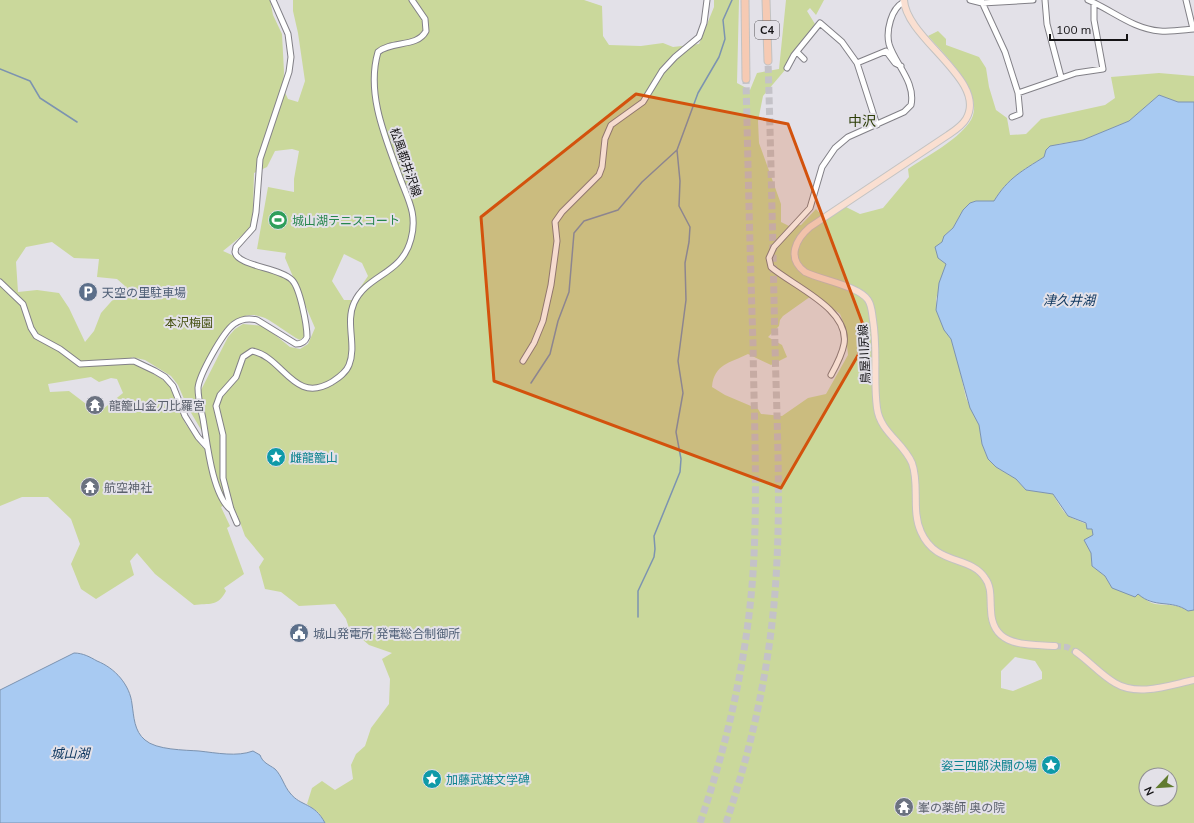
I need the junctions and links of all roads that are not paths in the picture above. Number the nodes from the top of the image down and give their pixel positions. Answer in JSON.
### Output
{"nodes":[{"id":1,"x":273,"y":0,"type":"edge"},
{"id":2,"x":412,"y":0,"type":"edge"},
{"id":3,"x":707,"y":0,"type":"edge"},
{"id":4,"x":745,"y":0,"type":"edge"},
{"id":5,"x":766,"y":0,"type":"edge"},
{"id":6,"x":970,"y":0,"type":"edge"},
{"id":7,"x":1033,"y":0,"type":"edge"},
{"id":8,"x":1045,"y":0,"type":"edge"},
{"id":9,"x":1088,"y":0,"type":"edge"},
{"id":10,"x":1186,"y":0,"type":"edge"},
{"id":11,"x":904,"y":1,"type":"edge"},
{"id":12,"x":982,"y":2,"type":"edge"},
{"id":13,"x":1094,"y":3,"type":"junction"},
{"id":14,"x":1193,"y":29,"type":"edge"},
{"id":15,"x":797,"y":52,"type":"junction"},
{"id":16,"x":804,"y":59,"type":"dead end"},
{"id":17,"x":768,"y":61,"type":"tunnel mouth"},
{"id":18,"x":857,"y":63,"type":"junction"},
{"id":19,"x":901,"y":66,"type":"junction"},
{"id":20,"x":788,"y":68,"type":"dead end"},
{"id":21,"x":1061,"y":77,"type":"junction"},
{"id":22,"x":746,"y":79,"type":"tunnel mouth"},
{"id":23,"x":1018,"y":93,"type":"junction"},
{"id":24,"x":1012,"y":118,"type":"dead end"},
{"id":25,"x":877,"y":125,"type":"junction"},
{"id":26,"x":0,"y":282,"type":"edge"},
{"id":27,"x":523,"y":362,"type":"dead end"},
{"id":28,"x":831,"y":376,"type":"dead end"},
{"id":29,"x":207,"y":448,"type":"junction"},
{"id":30,"x":231,"y":509,"type":"junction"},
{"id":31,"x":237,"y":523,"type":"dead end"},
{"id":32,"x":1055,"y":646,"type":"tunnel mouth"},
{"id":33,"x":1076,"y":652,"type":"tunnel mouth"},
{"id":34,"x":1194,"y":680,"type":"edge"}],
"edges":[{"from":1,"to":29,"type":"street","name":"松風都井沢線"},
{"from":2,"to":30,"type":"street","name":"松風都井沢線"},
{"from":3,"to":27,"type":"street"},
{"from":4,"to":22,"type":"highway","number":"C4"},
{"from":5,"to":17,"type":"highway","number":"C4"},
{"from":6,"to":12,"type":"street"},
{"from":7,"to":12,"type":"street"},
{"from":8,"to":21,"type":"street"},
{"from":9,"to":13,"type":"street"},
{"from":10,"to":14,"type":"street"},
{"from":11,"to":19,"type":"street"},
{"from":11,"to":32,"type":"main road","name":"鳥屋川尻線"},
{"from":12,"to":23,"type":"street"},
{"from":13,"to":14,"type":"street"},
{"from":13,"to":21,"type":"street"},
{"from":15,"to":16,"type":"street"},
{"from":15,"to":18,"type":"street"},
{"from":15,"to":20,"type":"street"},
{"from":18,"to":19,"type":"street"},
{"from":18,"to":25,"type":"street"},
{"from":19,"to":25,"type":"street"},
{"from":21,"to":23,"type":"street"},
{"from":23,"to":24,"type":"street"},
{"from":25,"to":28,"type":"street"},
{"from":26,"to":29,"type":"street"},
{"from":29,"to":30,"type":"street","name":"松風都井沢線"},
{"from":30,"to":31,"type":"street","name":"松風都井沢線"},
{"from":33,"to":34,"type":"main road"}]}
